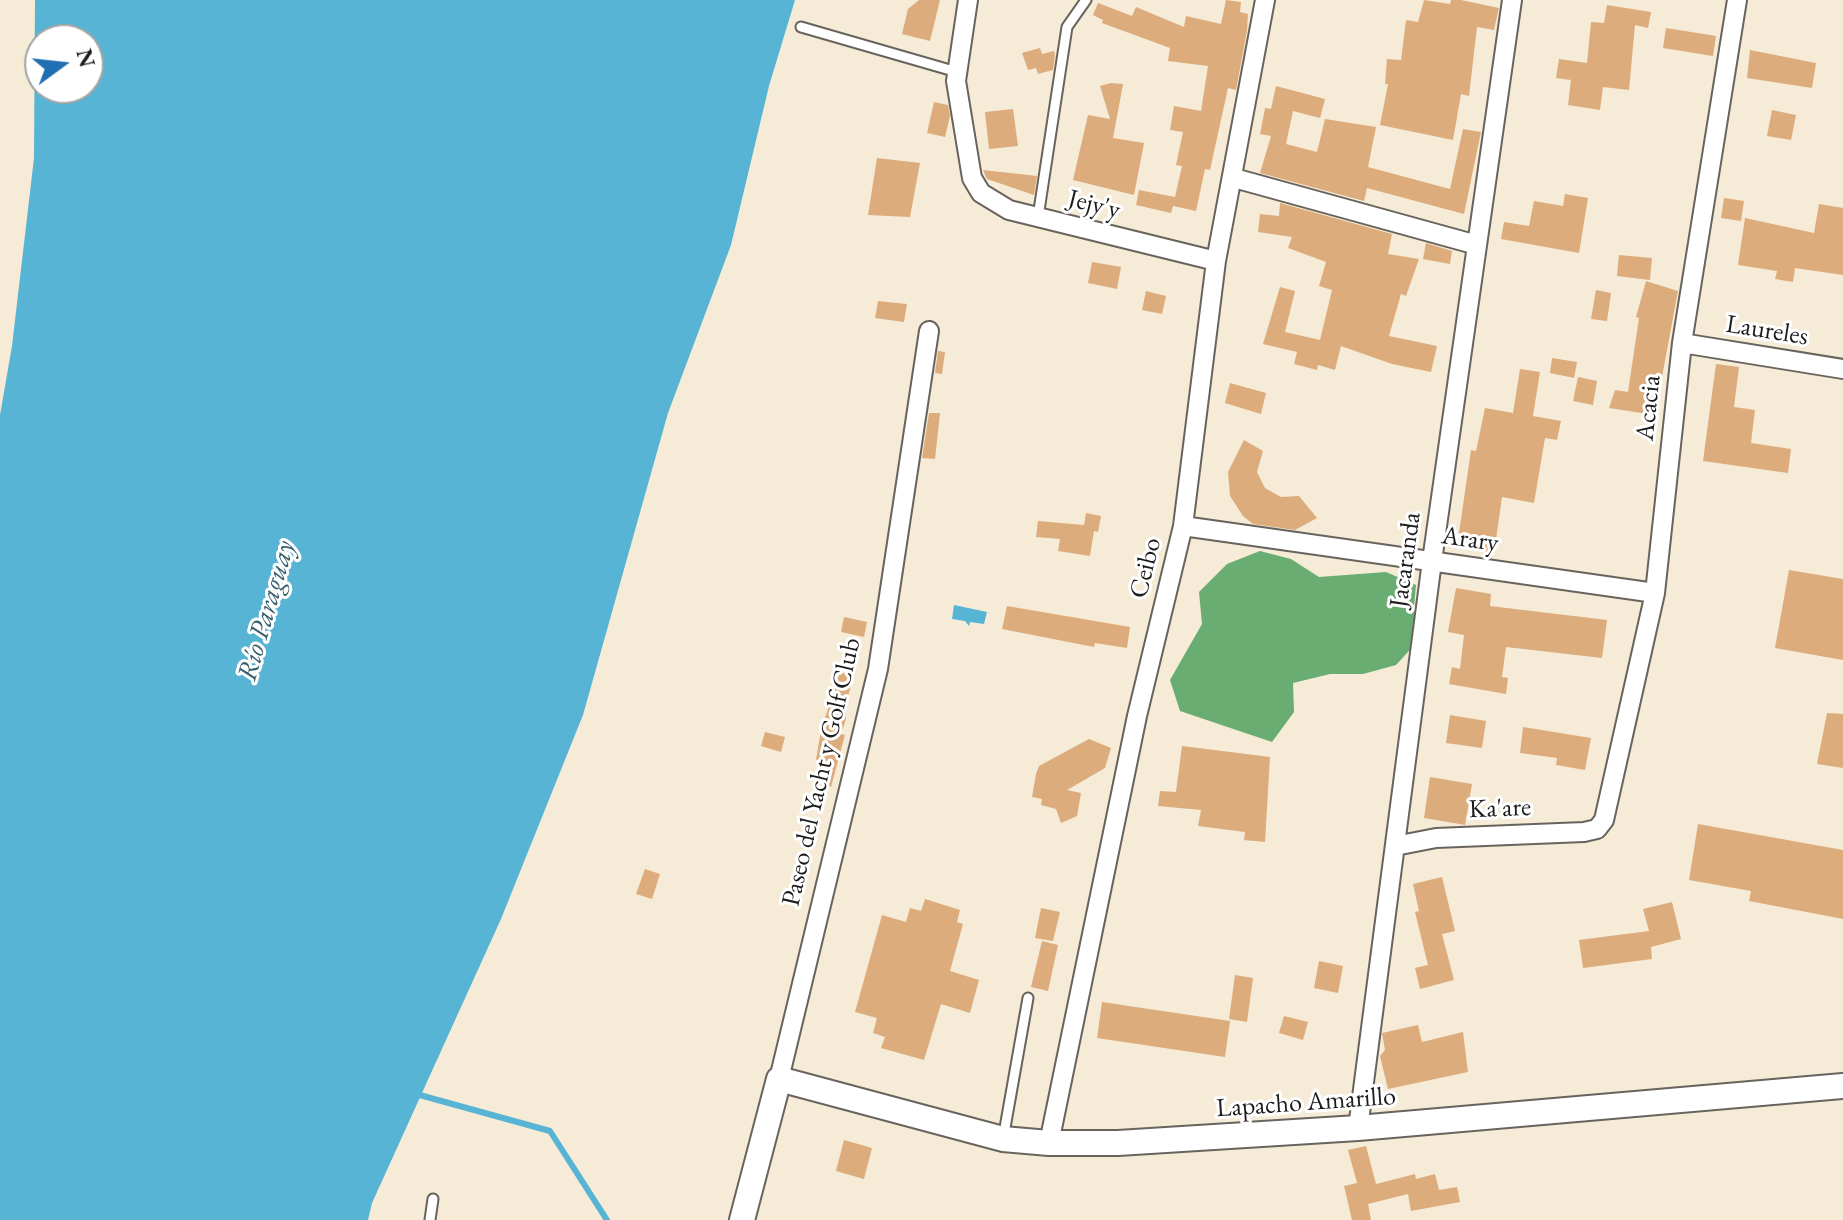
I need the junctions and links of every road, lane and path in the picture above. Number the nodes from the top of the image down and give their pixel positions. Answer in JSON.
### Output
{"nodes":[{"id":1,"x":968,"y":0,"type":"edge"},
{"id":2,"x":1086,"y":0,"type":"edge"},
{"id":3,"x":1265,"y":0,"type":"edge"},
{"id":4,"x":1512,"y":0,"type":"edge"},
{"id":5,"x":1737,"y":0,"type":"edge"},
{"id":6,"x":801,"y":27,"type":"dead end"},
{"id":7,"x":957,"y":72,"type":"junction"},
{"id":8,"x":1234,"y":178,"type":"junction"},
{"id":9,"x":1038,"y":217,"type":"junction"},
{"id":10,"x":1477,"y":245,"type":"junction"},
{"id":11,"x":1216,"y":261,"type":"junction"},
{"id":12,"x":929,"y":331,"type":"dead end"},
{"id":13,"x":1682,"y":343,"type":"junction"},
{"id":14,"x":1843,"y":369,"type":"edge"},
{"id":15,"x":1183,"y":526,"type":"junction"},
{"id":16,"x":1432,"y":561,"type":"junction"},
{"id":17,"x":1655,"y":593,"type":"junction"},
{"id":18,"x":1604,"y":820,"type":"joint"},
{"id":19,"x":1395,"y":846,"type":"junction"},
{"id":20,"x":1028,"y":998,"type":"dead end"},
{"id":21,"x":779,"y":1079,"type":"junction"},
{"id":22,"x":1843,"y":1086,"type":"edge"},
{"id":23,"x":1358,"y":1128,"type":"junction"},
{"id":24,"x":1003,"y":1139,"type":"junction"},
{"id":25,"x":1049,"y":1143,"type":"junction"},
{"id":26,"x":433,"y":1199,"type":"dead end"},
{"id":27,"x":430,"y":1220,"type":"edge"},
{"id":28,"x":742,"y":1220,"type":"edge"}],
"edges":[{"from":1,"to":7,"type":"street"},
{"from":2,"to":9,"type":"lane"},
{"from":3,"to":8,"type":"street","name":"Ceibo"},
{"from":4,"to":10,"type":"street","name":"Jacaranda"},
{"from":5,"to":13,"type":"street","name":"Acacia"},
{"from":6,"to":7,"type":"lane"},
{"from":7,"to":9,"type":"street","name":"Jejy'y"},
{"from":8,"to":10,"type":"street"},
{"from":8,"to":11,"type":"street","name":"Ceibo"},
{"from":9,"to":11,"type":"street","name":"Jejy'y"},
{"from":10,"to":16,"type":"street","name":"Jacaranda"},
{"from":11,"to":15,"type":"street","name":"Ceibo"},
{"from":12,"to":21,"type":"street","name":"Paseo del Yacht y Golf Club"},
{"from":13,"to":14,"type":"street","name":"Laureles"},
{"from":13,"to":17,"type":"street","name":"Acacia"},
{"from":15,"to":16,"type":"street","name":"Arary"},
{"from":15,"to":25,"type":"street","name":"Ceibo"},
{"from":16,"to":17,"type":"street","name":"Arary"},
{"from":16,"to":19,"type":"street","name":"Jacaranda"},
{"from":17,"to":18,"type":"street","name":"Acacia"},
{"from":18,"to":19,"type":"street","name":"Ka'are"},
{"from":19,"to":23,"type":"street","name":"Jacaranda"},
{"from":20,"to":24,"type":"lane"},
{"from":21,"to":24,"type":"main road","name":"Lapacho Amarillo"},
{"from":21,"to":28,"type":"main road","name":"Paseo del Yacht y Golf Club"},
{"from":22,"to":23,"type":"main road","name":"Lapacho Amarillo"},
{"from":23,"to":25,"type":"main road","name":"Lapacho Amarillo"},
{"from":24,"to":25,"type":"main road","name":"Lapacho Amarillo"},
{"from":26,"to":27,"type":"lane"}]}
